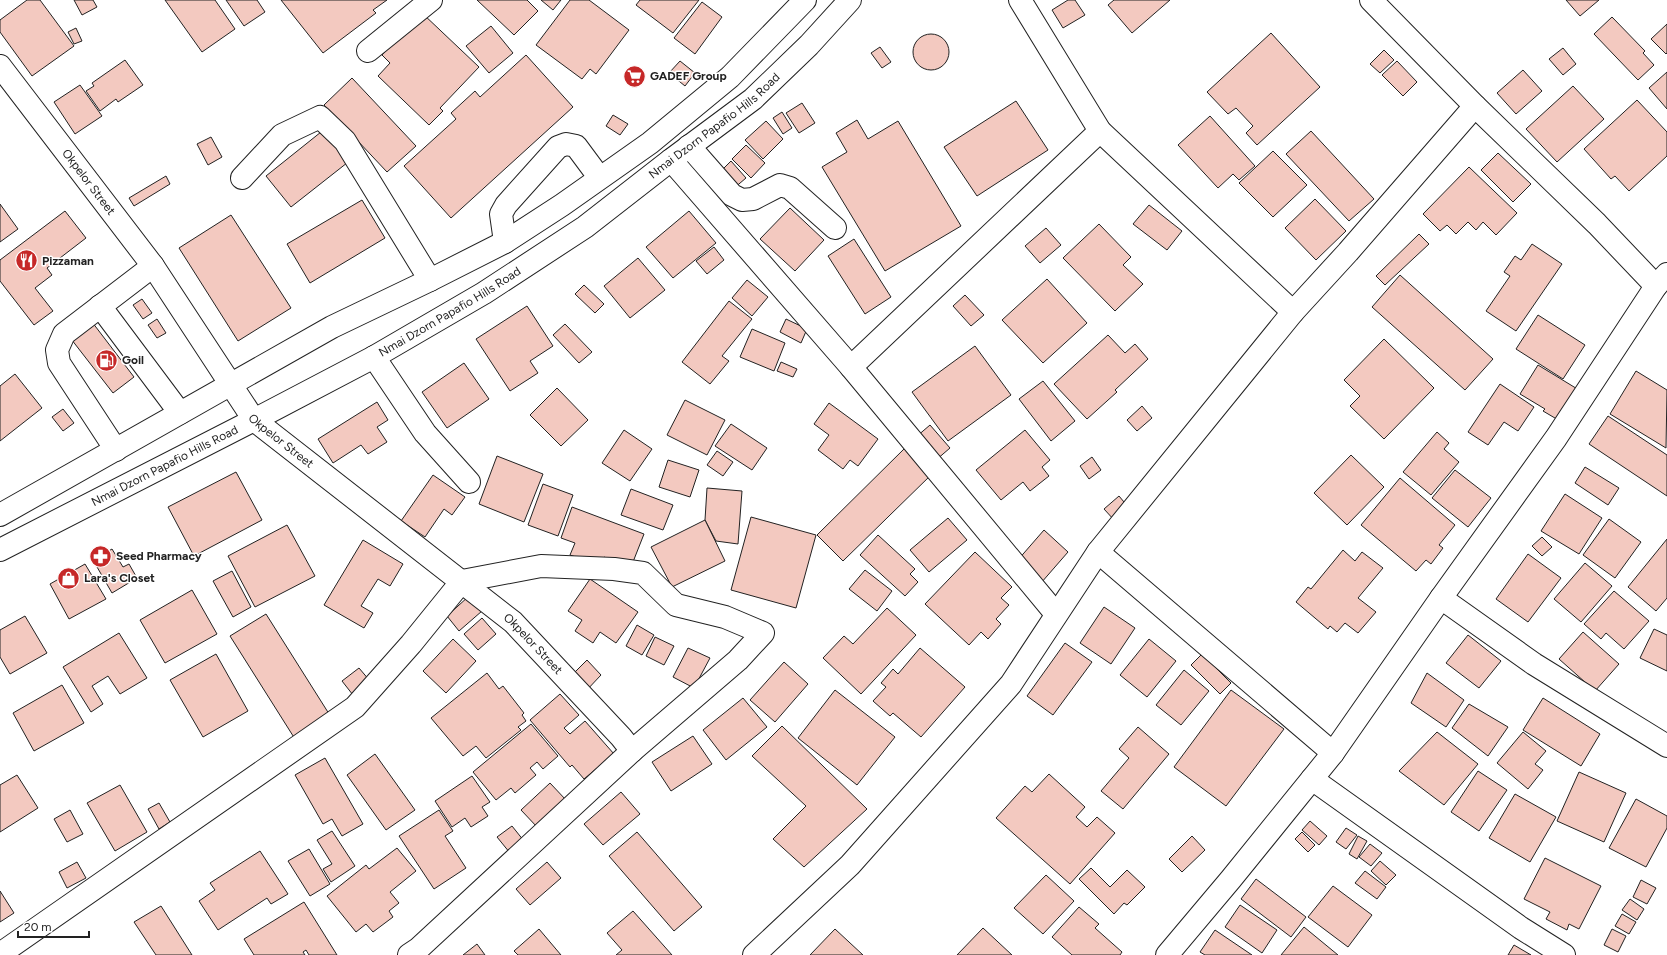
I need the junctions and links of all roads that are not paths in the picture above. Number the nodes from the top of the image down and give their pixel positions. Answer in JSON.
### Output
{"nodes":[{"id":1,"x":431,"y":0,"type":"edge"},
{"id":2,"x":805,"y":0,"type":"edge"},
{"id":3,"x":850,"y":0,"type":"edge"},
{"id":4,"x":1020,"y":0,"type":"edge"},
{"id":5,"x":1371,"y":0,"type":"edge"},
{"id":6,"x":368,"y":51,"type":"dead end"},
{"id":7,"x":0,"y":66,"type":"edge"},
{"id":8,"x":1475,"y":106,"type":"junction"},
{"id":9,"x":1100,"y":131,"type":"junction"},
{"id":10,"x":689,"y":146,"type":"junction"},
{"id":11,"x":671,"y":160,"type":"junction"},
{"id":12,"x":242,"y":178,"type":"dead end"},
{"id":13,"x":599,"y":178,"type":"junction"},
{"id":14,"x":835,"y":228,"type":"dead end"},
{"id":15,"x":505,"y":242,"type":"junction"},
{"id":16,"x":153,"y":266,"type":"junction"},
{"id":17,"x":430,"y":280,"type":"junction"},
{"id":18,"x":1662,"y":280,"type":"edge"},
{"id":19,"x":100,"y":306,"type":"junction"},
{"id":20,"x":1293,"y":312,"type":"junction"},
{"id":21,"x":374,"y":357,"type":"junction"},
{"id":22,"x":851,"y":367,"type":"junction"},
{"id":23,"x":232,"y":384,"type":"junction"},
{"id":24,"x":180,"y":413,"type":"junction"},
{"id":25,"x":254,"y":420,"type":"junction"},
{"id":26,"x":116,"y":450,"type":"junction"},
{"id":27,"x":469,"y":482,"type":"dead end"},
{"id":28,"x":0,"y":515,"type":"edge"},
{"id":29,"x":0,"y":550,"type":"edge"},
{"id":30,"x":1098,"y":552,"type":"junction"},
{"id":31,"x":462,"y":581,"type":"junction"},
{"id":32,"x":1441,"y":598,"type":"junction"},
{"id":33,"x":1056,"y":614,"type":"junction"},
{"id":34,"x":1667,"y":746,"type":"edge"},
{"id":35,"x":632,"y":751,"type":"junction"},
{"id":36,"x":1333,"y":753,"type":"junction"},
{"id":37,"x":1312,"y":779,"type":"junction"},
{"id":38,"x":416,"y":953,"type":"edge"},
{"id":39,"x":0,"y":954,"type":"edge"},
{"id":40,"x":754,"y":955,"type":"edge"},
{"id":41,"x":1167,"y":955,"type":"edge"},
{"id":42,"x":1564,"y":955,"type":"edge"}],
"edges":[{"from":1,"to":6,"type":"street"},
{"from":2,"to":13,"type":"street"},
{"from":3,"to":10,"type":"street","name":"Nmai Dzorn Papafio Hills Road"},
{"from":4,"to":9,"type":"street"},
{"from":5,"to":8,"type":"street"},
{"from":7,"to":16,"type":"street","name":"Okpelor Street"},
{"from":8,"to":18,"type":"street"},
{"from":8,"to":20,"type":"street"},
{"from":9,"to":20,"type":"street"},
{"from":9,"to":22,"type":"street"},
{"from":10,"to":11,"type":"street","name":"Nmai Dzorn Papafio Hills Road"},
{"from":10,"to":14,"type":"street"},
{"from":11,"to":21,"type":"street","name":"Nmai Dzorn Papafio Hills Road"},
{"from":11,"to":22,"type":"street"},
{"from":12,"to":17,"type":"street"},
{"from":13,"to":15,"type":"street"},
{"from":13,"to":15,"type":"street"},
{"from":15,"to":17,"type":"street"},
{"from":16,"to":19,"type":"street"},
{"from":16,"to":23,"type":"street","name":"Okpelor Street"},
{"from":17,"to":23,"type":"street"},
{"from":18,"to":32,"type":"street"},
{"from":19,"to":24,"type":"street"},
{"from":19,"to":26,"type":"street"},
{"from":20,"to":30,"type":"street"},
{"from":21,"to":25,"type":"street","name":"Nmai Dzorn Papafio Hills Road"},
{"from":21,"to":27,"type":"street"},
{"from":22,"to":33,"type":"street"},
{"from":23,"to":24,"type":"street"},
{"from":23,"to":25,"type":"street","name":"Okpelor Street"},
{"from":24,"to":26,"type":"street"},
{"from":25,"to":29,"type":"street","name":"Nmai Dzorn Papafio Hills Road"},
{"from":25,"to":31,"type":"street","name":"Okpelor Street"},
{"from":26,"to":28,"type":"street"},
{"from":30,"to":33,"type":"street"},
{"from":30,"to":36,"type":"street"},
{"from":31,"to":35,"type":"street","name":"Okpelor Street"},
{"from":31,"to":35,"type":"street"},
{"from":31,"to":39,"type":"street"},
{"from":32,"to":34,"type":"street"},
{"from":32,"to":36,"type":"street"},
{"from":33,"to":40,"type":"street"},
{"from":35,"to":38,"type":"street"},
{"from":36,"to":37,"type":"street"},
{"from":37,"to":41,"type":"street"},
{"from":37,"to":42,"type":"street"}]}
